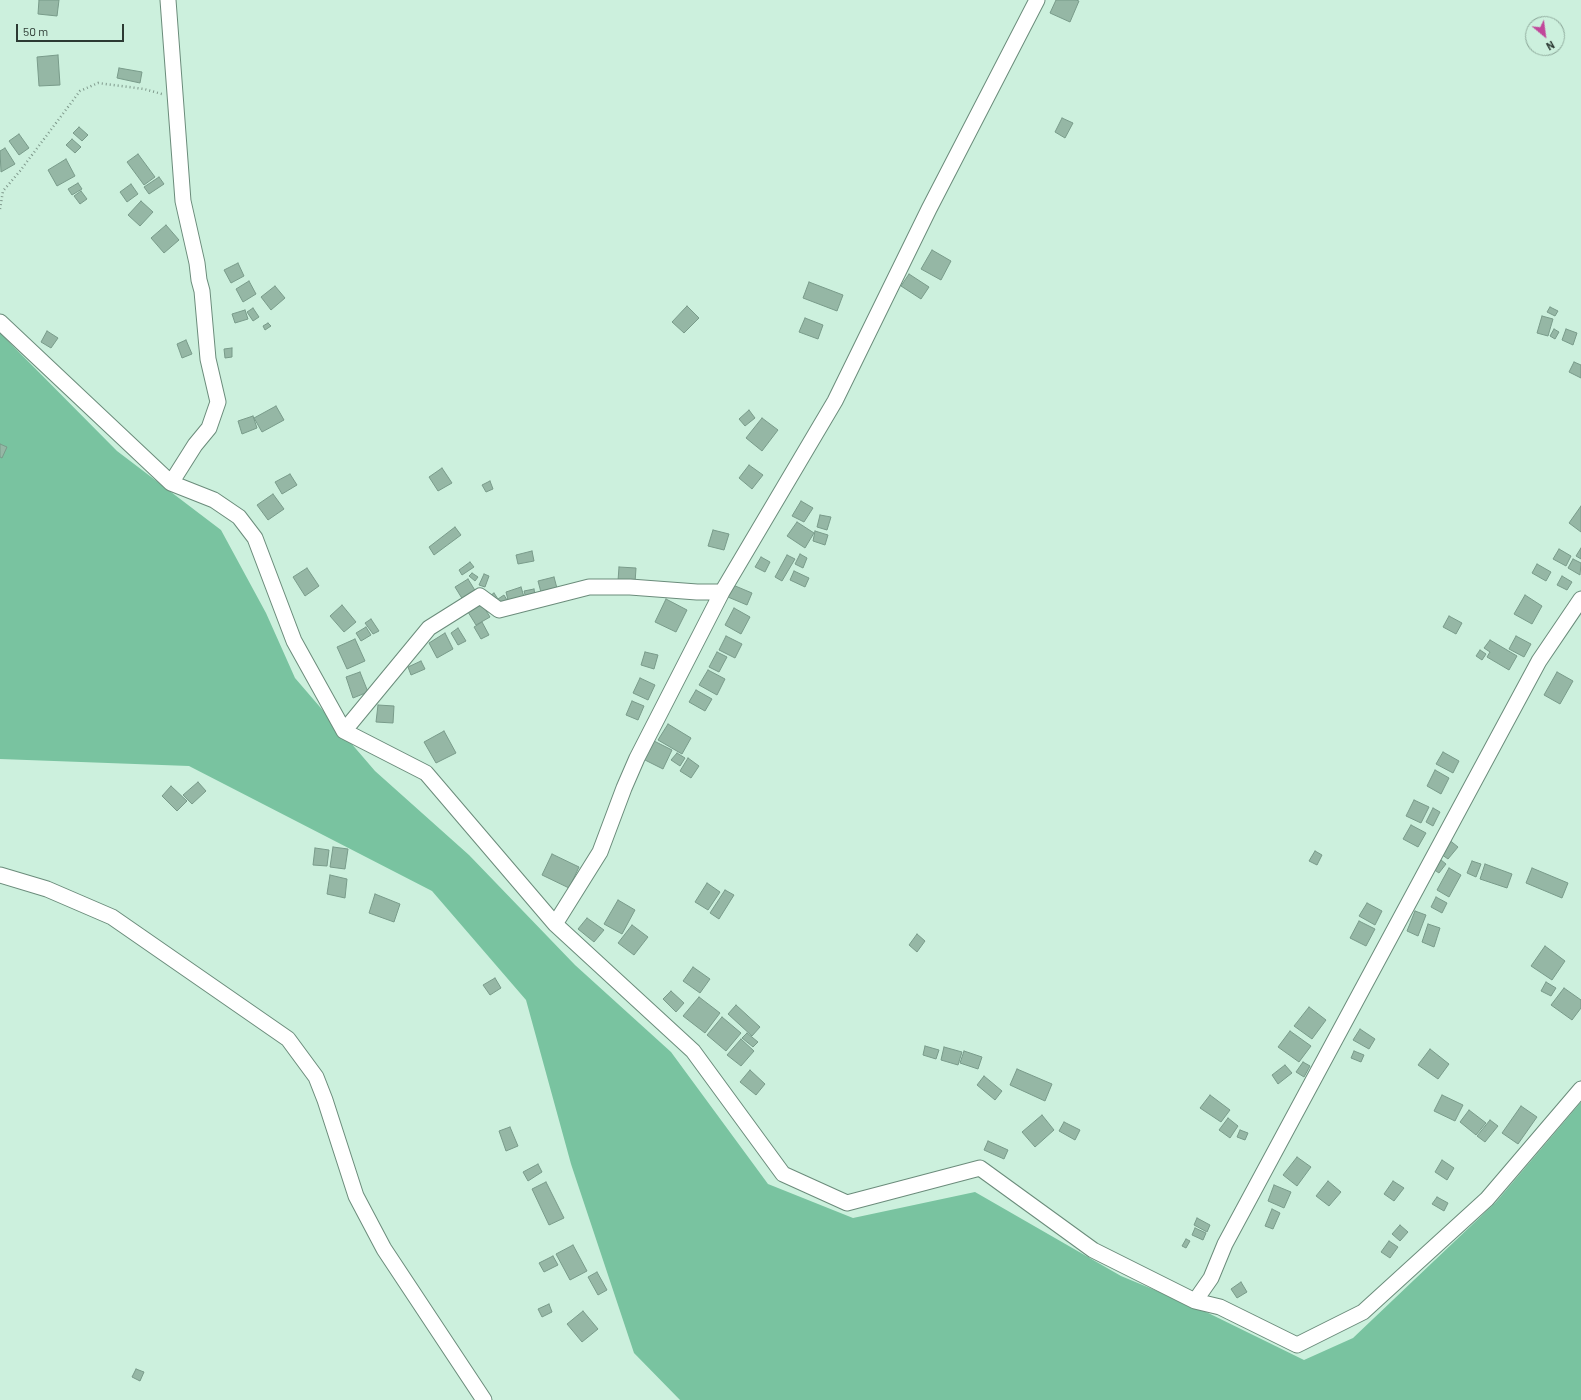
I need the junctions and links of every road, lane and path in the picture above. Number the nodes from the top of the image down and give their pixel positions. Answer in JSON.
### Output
{"nodes":[{"id":1,"x":168,"y":0,"type":"edge"},
{"id":2,"x":1036,"y":0,"type":"edge"},
{"id":3,"x":176,"y":99,"type":"junction"},
{"id":4,"x":0,"y":209,"type":"edge"},
{"id":5,"x":0,"y":322,"type":"edge"},
{"id":6,"x":171,"y":483,"type":"junction"},
{"id":7,"x":722,"y":592,"type":"junction"},
{"id":8,"x":1581,"y":599,"type":"edge"},
{"id":9,"x":344,"y":731,"type":"junction"},
{"id":10,"x":0,"y":875,"type":"edge"},
{"id":11,"x":556,"y":924,"type":"junction"},
{"id":12,"x":1581,"y":1089,"type":"edge"},
{"id":13,"x":1195,"y":1300,"type":"junction"},
{"id":14,"x":484,"y":1400,"type":"edge"}],
"edges":[{"from":1,"to":3,"type":"street"},
{"from":2,"to":7,"type":"street"},
{"from":3,"to":4,"type":"path"},
{"from":3,"to":6,"type":"street"},
{"from":5,"to":6,"type":"street"},
{"from":6,"to":9,"type":"street"},
{"from":7,"to":9,"type":"street"},
{"from":7,"to":11,"type":"street"},
{"from":8,"to":13,"type":"street"},
{"from":9,"to":11,"type":"street"},
{"from":10,"to":14,"type":"street"},
{"from":11,"to":13,"type":"street"},
{"from":12,"to":13,"type":"street"}]}
